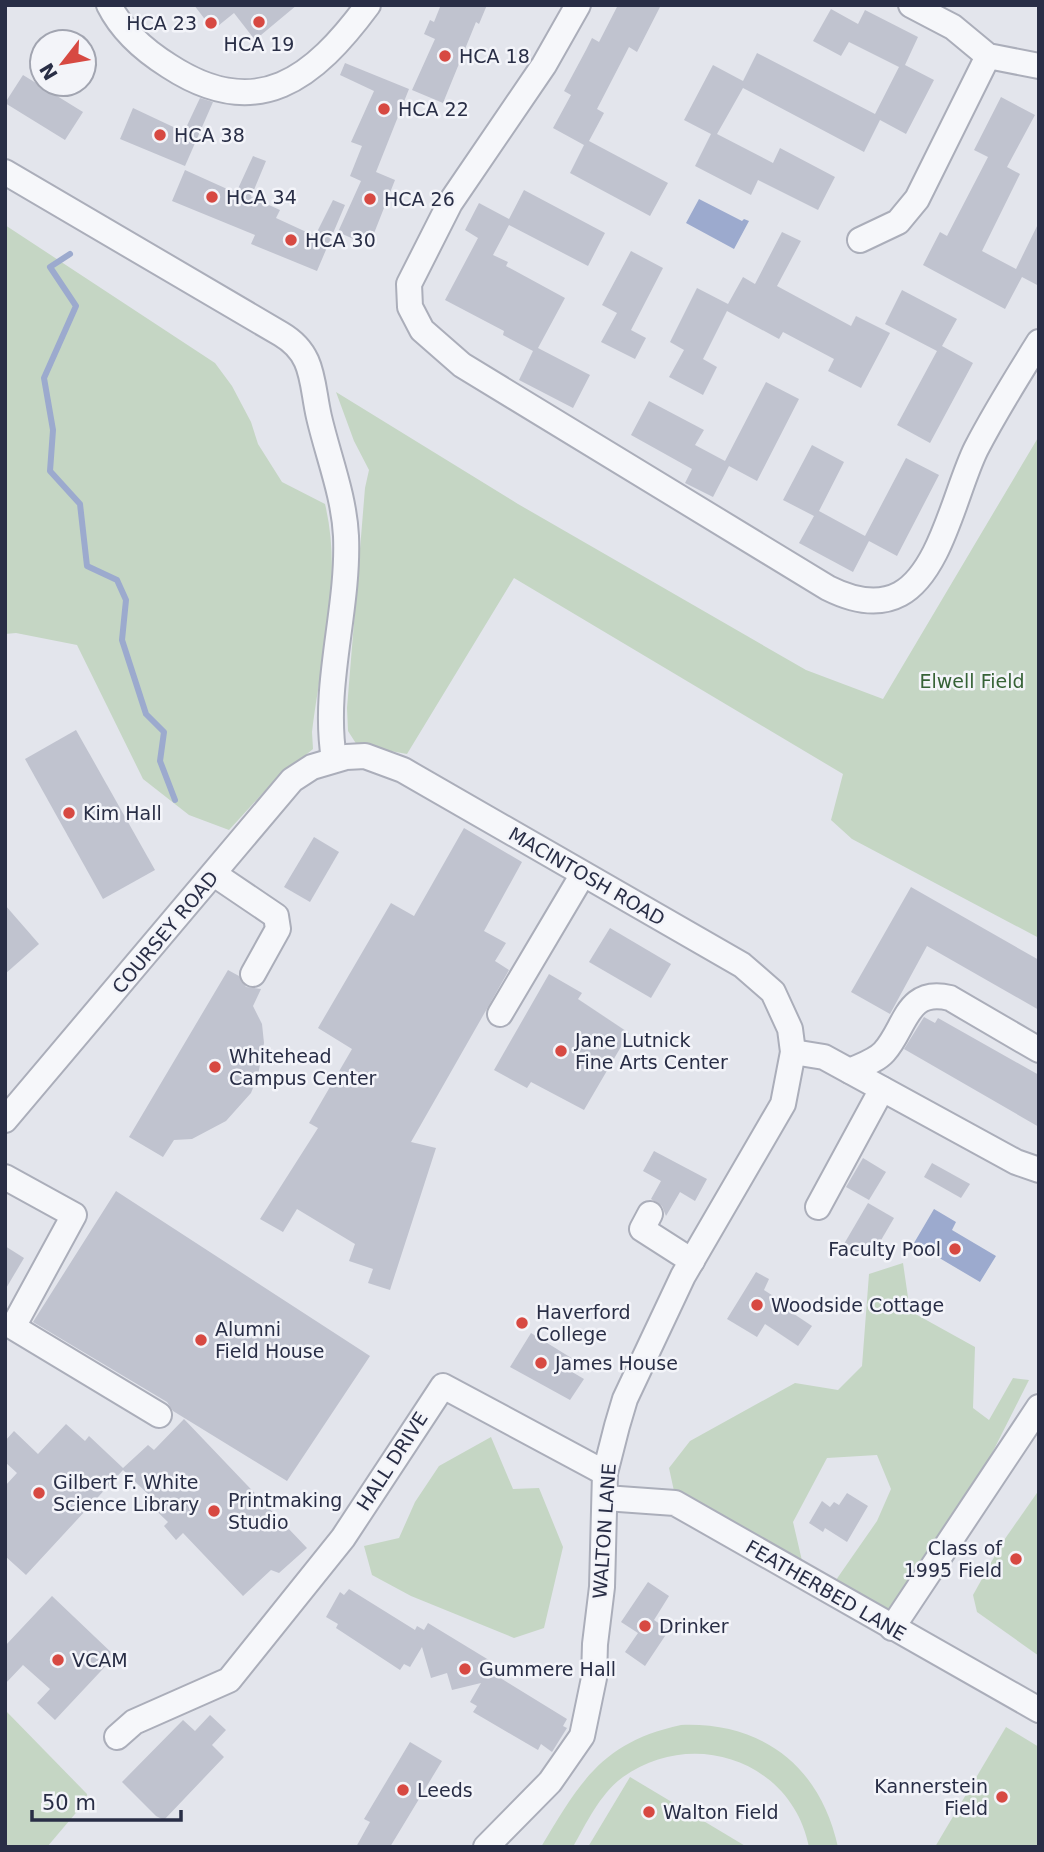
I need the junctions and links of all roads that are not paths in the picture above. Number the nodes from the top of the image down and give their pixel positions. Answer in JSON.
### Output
{"nodes":[{"id":1,"x":109,"y":5,"type":"edge"},
{"id":2,"x":368,"y":5,"type":"edge"},
{"id":3,"x":578,"y":5,"type":"edge"},
{"id":4,"x":926,"y":9,"type":"edge"},
{"id":5,"x":988,"y":56,"type":"junction"},
{"id":6,"x":1039,"y":66,"type":"edge"},
{"id":7,"x":5,"y":172,"type":"edge"},
{"id":8,"x":860,"y":240,"type":"dead end"},
{"id":9,"x":1039,"y":342,"type":"edge"},
{"id":10,"x":334,"y":759,"type":"junction"},
{"id":11,"x":214,"y":874,"type":"junction"},
{"id":12,"x":583,"y":874,"type":"junction"},
{"id":13,"x":253,"y":974,"type":"dead end"},
{"id":14,"x":500,"y":1014,"type":"dead end"},
{"id":15,"x":1039,"y":1050,"type":"edge"},
{"id":16,"x":793,"y":1052,"type":"junction"},
{"id":17,"x":850,"y":1071,"type":"junction"},
{"id":18,"x":883,"y":1089,"type":"junction"},
{"id":19,"x":5,"y":1120,"type":"edge"},
{"id":20,"x":1039,"y":1150,"type":"edge"},
{"id":21,"x":1027,"y":1166,"type":"edge"},
{"id":22,"x":5,"y":1177,"type":"edge"},
{"id":23,"x":818,"y":1208,"type":"dead end"},
{"id":24,"x":650,"y":1214,"type":"dead end"},
{"id":25,"x":692,"y":1261,"type":"junction"},
{"id":26,"x":1039,"y":1408,"type":"edge"},
{"id":27,"x":159,"y":1415,"type":"dead end"},
{"id":28,"x":605,"y":1473,"type":"junction"},
{"id":29,"x":604,"y":1498,"type":"junction"},
{"id":30,"x":892,"y":1628,"type":"junction"},
{"id":31,"x":1039,"y":1710,"type":"edge"},
{"id":32,"x":117,"y":1737,"type":"dead end"},
{"id":33,"x":486,"y":1847,"type":"edge"}],
"edges":[{"from":1,"to":2,"type":"street"},
{"from":3,"to":9,"type":"street"},
{"from":4,"to":5,"type":"street"},
{"from":5,"to":6,"type":"street"},
{"from":5,"to":8,"type":"street"},
{"from":7,"to":10,"type":"street"},
{"from":10,"to":11,"type":"street","name":"COURSEY ROAD"},
{"from":10,"to":12,"type":"street","name":"MACINTOSH ROAD"},
{"from":11,"to":13,"type":"street"},
{"from":11,"to":19,"type":"street","name":"COURSEY ROAD"},
{"from":12,"to":14,"type":"street"},
{"from":12,"to":16,"type":"street","name":"MACINTOSH ROAD"},
{"from":15,"to":17,"type":"street"},
{"from":16,"to":17,"type":"street"},
{"from":16,"to":25,"type":"street","name":"WALTON LANE"},
{"from":17,"to":18,"type":"street"},
{"from":18,"to":21,"type":"street"},
{"from":18,"to":23,"type":"street"},
{"from":20,"to":21,"type":"street"},
{"from":22,"to":27,"type":"street"},
{"from":24,"to":25,"type":"street"},
{"from":25,"to":28,"type":"street","name":"WALTON LANE"},
{"from":26,"to":30,"type":"street"},
{"from":28,"to":29,"type":"street","name":"WALTON LANE"},
{"from":28,"to":32,"type":"street","name":"HALL DRIVE"},
{"from":29,"to":30,"type":"street","name":"FEATHERBED LANE"},
{"from":29,"to":33,"type":"street","name":"WALTON LANE"},
{"from":30,"to":31,"type":"street","name":"FEATHERBED LANE"}]}
